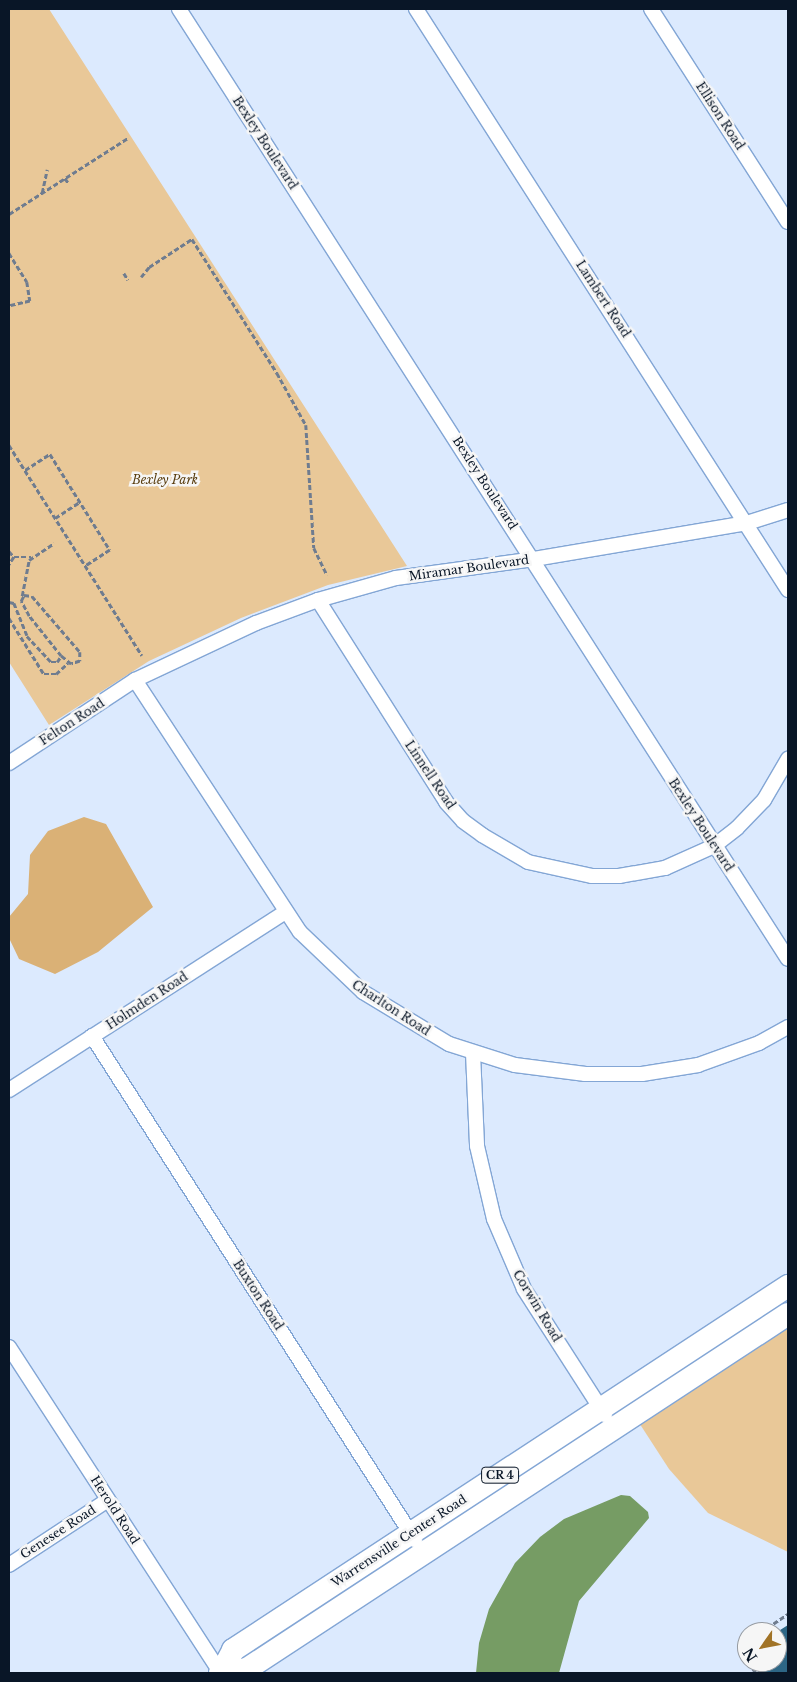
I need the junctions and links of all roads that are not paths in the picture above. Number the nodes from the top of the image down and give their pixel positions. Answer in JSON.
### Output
{"nodes":[{"id":1,"x":179,"y":9,"type":"edge"},
{"id":2,"x":416,"y":9,"type":"edge"},
{"id":3,"x":651,"y":9,"type":"edge"},
{"id":4,"x":788,"y":222,"type":"edge"},
{"id":5,"x":788,"y":510,"type":"edge"},
{"id":6,"x":747,"y":523,"type":"junction"},
{"id":7,"x":534,"y":559,"type":"junction"},
{"id":8,"x":788,"y":590,"type":"edge"},
{"id":9,"x":318,"y":600,"type":"junction"},
{"id":10,"x":135,"y":680,"type":"junction"},
{"id":11,"x":788,"y":759,"type":"edge"},
{"id":12,"x":9,"y":763,"type":"edge"},
{"id":13,"x":714,"y":846,"type":"junction"},
{"id":14,"x":285,"y":912,"type":"junction"},
{"id":15,"x":788,"y":959,"type":"edge"},
{"id":16,"x":788,"y":1027,"type":"edge"},
{"id":17,"x":92,"y":1036,"type":"junction"},
{"id":18,"x":473,"y":1054,"type":"junction"},
{"id":19,"x":9,"y":1090,"type":"edge"},
{"id":20,"x":788,"y":1286,"type":"edge"},
{"id":21,"x":788,"y":1314,"type":"edge"},
{"id":22,"x":9,"y":1347,"type":"edge"},
{"id":23,"x":601,"y":1408,"type":"junction"},
{"id":24,"x":614,"y":1428,"type":"junction"},
{"id":25,"x":108,"y":1500,"type":"junction"},
{"id":26,"x":411,"y":1533,"type":"junction"},
{"id":27,"x":424,"y":1553,"type":"junction"},
{"id":28,"x":9,"y":1565,"type":"edge"},
{"id":29,"x":220,"y":1673,"type":"edge"}],
"edges":[{"from":1,"to":7,"type":"street","name":"Bexley Boulevard"},
{"from":2,"to":6,"type":"street","name":"Lambert Road"},
{"from":3,"to":4,"type":"street","name":"Ellison Road"},
{"from":5,"to":6,"type":"street","name":"Miramar Boulevard"},
{"from":6,"to":7,"type":"street","name":"Miramar Boulevard"},
{"from":6,"to":8,"type":"street","name":"Lambert Road"},
{"from":7,"to":9,"type":"street","name":"Miramar Boulevard"},
{"from":7,"to":13,"type":"street","name":"Bexley Boulevard"},
{"from":9,"to":10,"type":"street","name":"Miramar Boulevard"},
{"from":9,"to":13,"type":"street","name":"Linnell Road"},
{"from":10,"to":12,"type":"street","name":"Felton Road"},
{"from":10,"to":14,"type":"street","name":"Charlton Road"},
{"from":11,"to":13,"type":"street"},
{"from":13,"to":15,"type":"street","name":"Bexley Boulevard"},
{"from":14,"to":17,"type":"street","name":"Holmden Road"},
{"from":14,"to":18,"type":"street","name":"Charlton Road"},
{"from":16,"to":18,"type":"street","name":"Charlton Road"},
{"from":17,"to":19,"type":"street","name":"Holmden Road"},
{"from":17,"to":26,"type":"street","name":"Buxton Road"},
{"from":18,"to":23,"type":"street","name":"Corwin Road"},
{"from":20,"to":23,"type":"main road","name":"Warrensville Center Road","number":"CR 4"},
{"from":21,"to":24,"type":"main road","name":"Warrensville Center Road","number":"CR 4"},
{"from":22,"to":25,"type":"street","name":"Herold Road"},
{"from":23,"to":24,"type":"street","name":"Corwin Road"},
{"from":23,"to":26,"type":"main road","name":"Warrensville Center Road","number":"CR 4"},
{"from":24,"to":27,"type":"main road","name":"Warrensville Center Road","number":"CR 4"},
{"from":25,"to":28,"type":"street","name":"Genesee Road"},
{"from":25,"to":29,"type":"street","name":"Herold Road"},
{"from":26,"to":27,"type":"street","name":"Buxton Road"},
{"from":26,"to":29,"type":"main road","name":"Warrensville Center Road","number":"CR 4"},
{"from":27,"to":29,"type":"main road","name":"Warrensville Center Road","number":"CR 4"}]}
